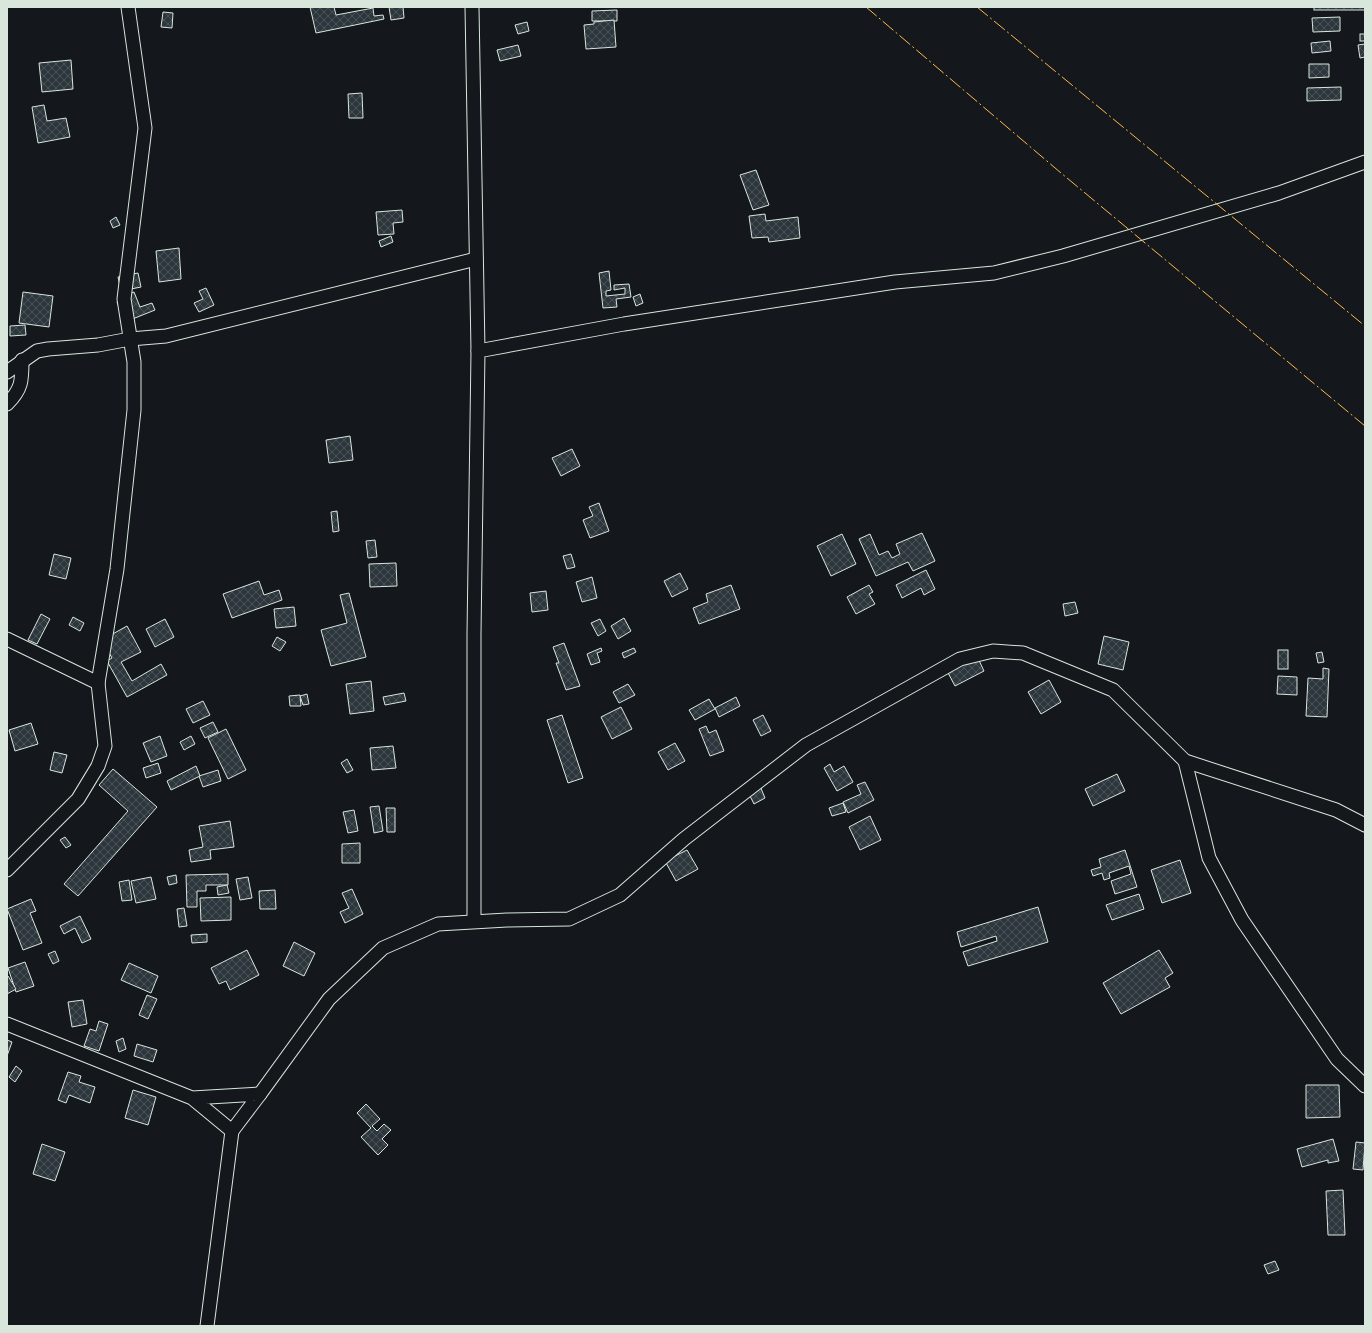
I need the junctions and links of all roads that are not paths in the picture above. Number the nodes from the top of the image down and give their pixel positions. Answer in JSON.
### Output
{"nodes":[{"id":1,"x":128,"y":7,"type":"edge"},
{"id":2,"x":472,"y":7,"type":"edge"},
{"id":3,"x":1365,"y":162,"type":"edge"},
{"id":4,"x":476,"y":259,"type":"junction"},
{"id":5,"x":130,"y":339,"type":"junction"},
{"id":6,"x":478,"y":351,"type":"junction"},
{"id":7,"x":22,"y":360,"type":"junction"},
{"id":8,"x":7,"y":372,"type":"edge"},
{"id":9,"x":7,"y":404,"type":"edge"},
{"id":10,"x":7,"y":639,"type":"edge"},
{"id":11,"x":98,"y":683,"type":"junction"},
{"id":12,"x":1185,"y":761,"type":"junction"},
{"id":13,"x":1365,"y":825,"type":"edge"},
{"id":14,"x":7,"y":870,"type":"edge"},
{"id":15,"x":474,"y":922,"type":"junction"},
{"id":16,"x":7,"y":1024,"type":"edge"},
{"id":17,"x":1365,"y":1086,"type":"edge"},
{"id":18,"x":260,"y":1094,"type":"junction"},
{"id":19,"x":192,"y":1098,"type":"junction"},
{"id":20,"x":232,"y":1131,"type":"junction"},
{"id":21,"x":208,"y":1326,"type":"edge"}],
"edges":[{"from":1,"to":5,"type":"street"},
{"from":2,"to":4,"type":"street"},
{"from":3,"to":6,"type":"street"},
{"from":4,"to":5,"type":"street"},
{"from":4,"to":6,"type":"street"},
{"from":5,"to":7,"type":"street"},
{"from":5,"to":11,"type":"street"},
{"from":6,"to":15,"type":"street"},
{"from":7,"to":8,"type":"street"},
{"from":7,"to":9,"type":"street"},
{"from":10,"to":11,"type":"street"},
{"from":11,"to":14,"type":"street"},
{"from":12,"to":13,"type":"street"},
{"from":12,"to":15,"type":"street"},
{"from":12,"to":17,"type":"street"},
{"from":15,"to":18,"type":"street"},
{"from":16,"to":19,"type":"street"},
{"from":18,"to":19,"type":"street"},
{"from":18,"to":20,"type":"street"},
{"from":19,"to":20,"type":"street"},
{"from":20,"to":21,"type":"street"}]}
